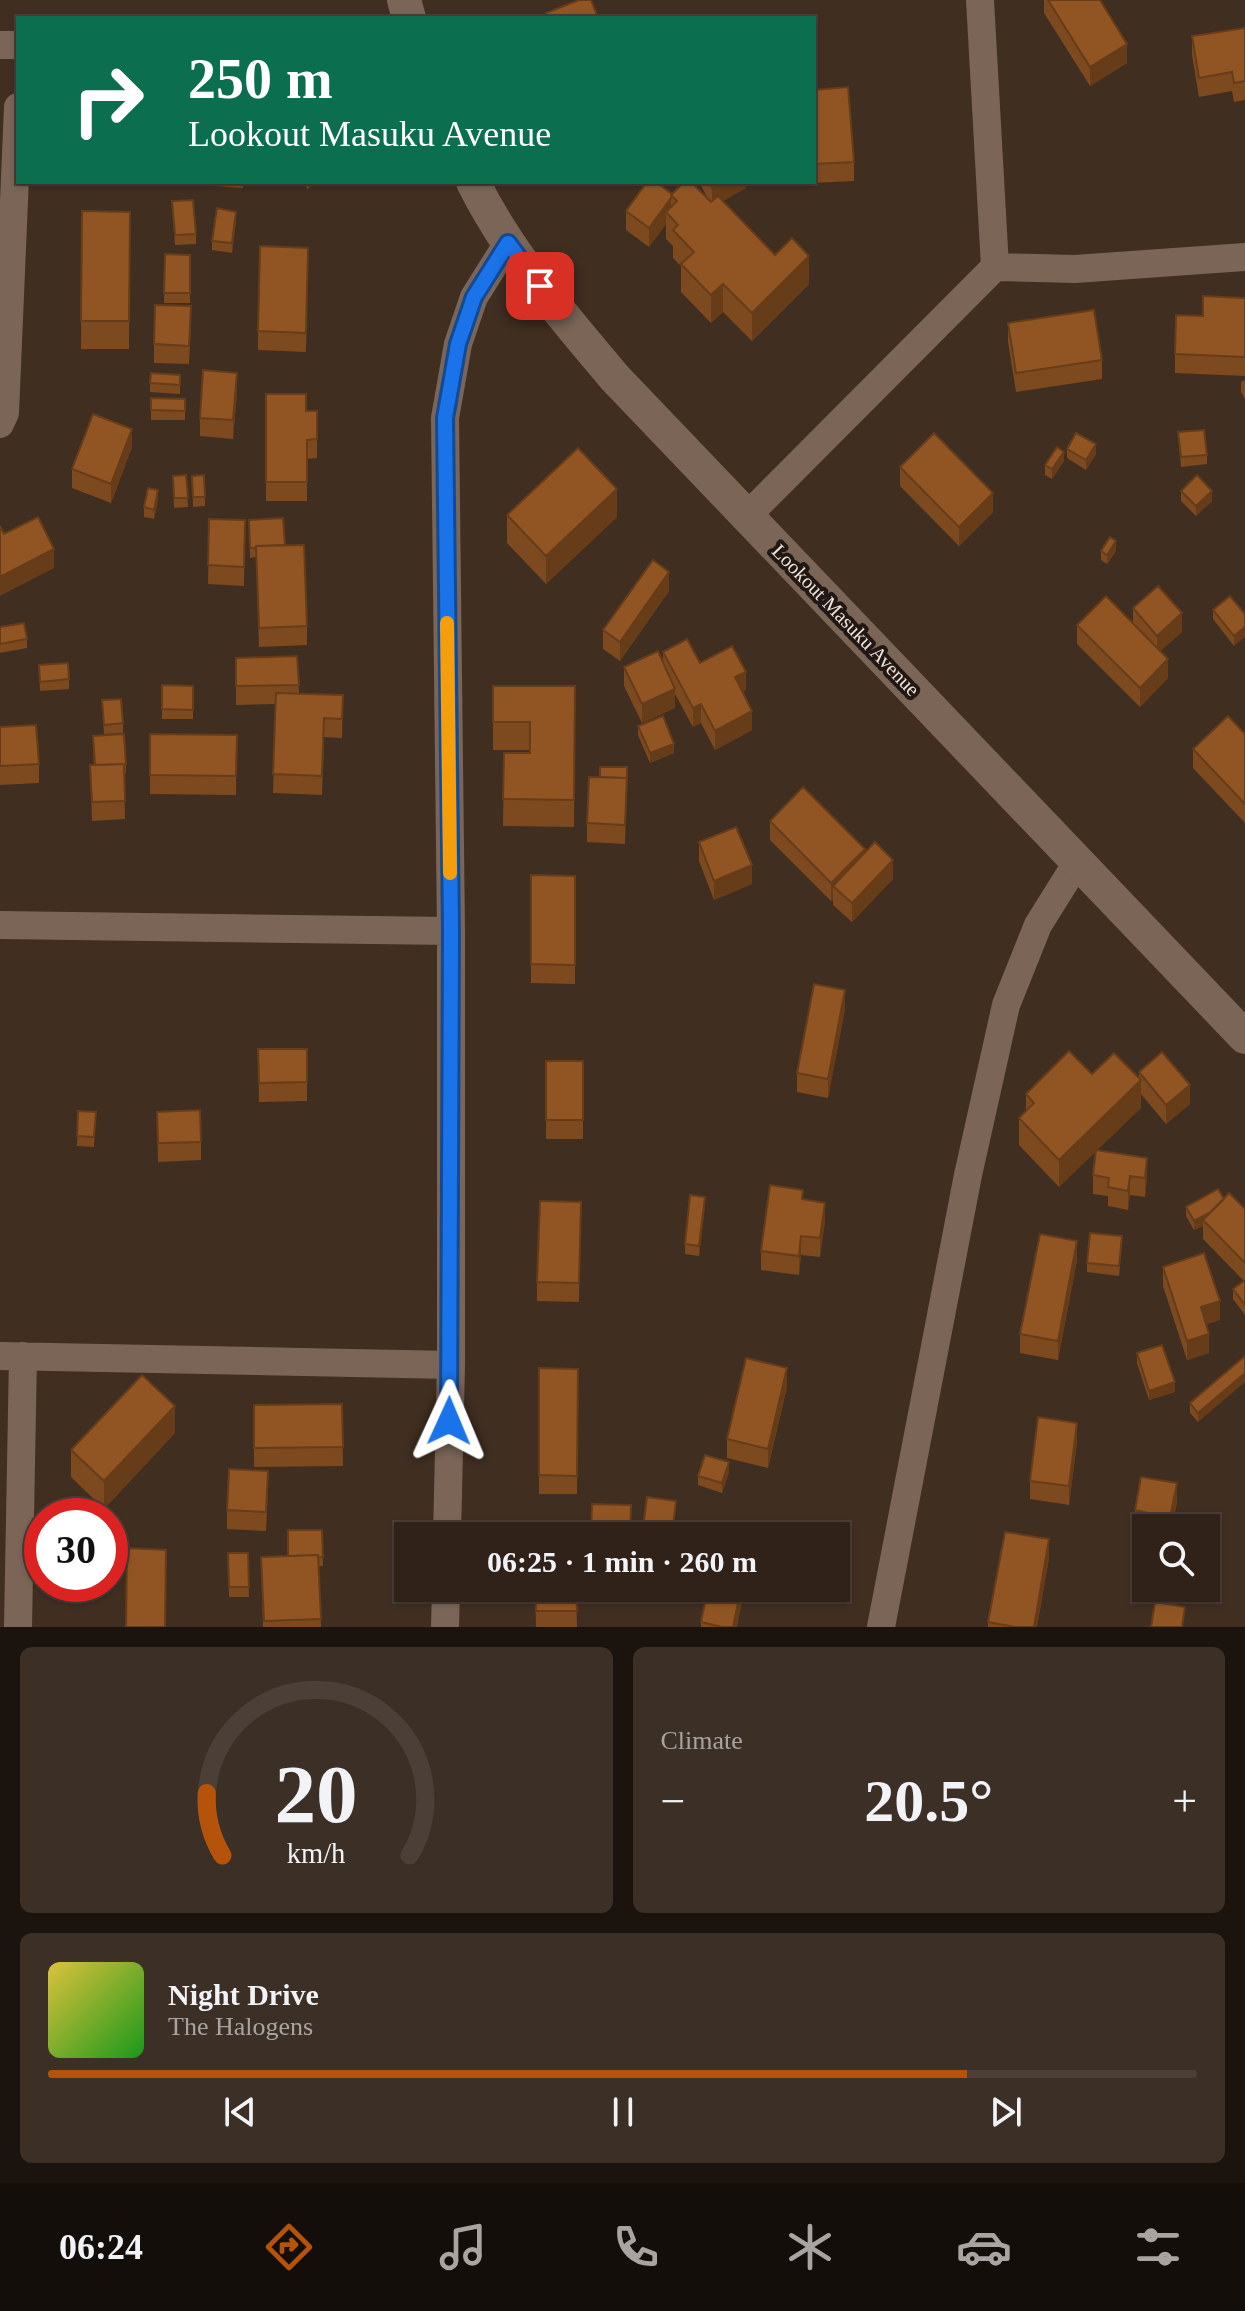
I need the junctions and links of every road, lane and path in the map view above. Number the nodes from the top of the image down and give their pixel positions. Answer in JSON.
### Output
{"nodes":[{"id":1,"x":980,"y":0,"type":"edge"},
{"id":2,"x":16,"y":154,"type":"edge"},
{"id":3,"x":474,"y":184,"type":"edge"},
{"id":4,"x":508,"y":243,"type":"junction"},
{"id":5,"x":1245,"y":257,"type":"edge"},
{"id":6,"x":995,"y":267,"type":"junction"},
{"id":7,"x":0,"y":424,"type":"edge"},
{"id":8,"x":747,"y":516,"type":"junction"},
{"id":9,"x":1078,"y":861,"type":"junction"},
{"id":10,"x":0,"y":925,"type":"edge"},
{"id":11,"x":451,"y":931,"type":"junction"},
{"id":12,"x":1245,"y":1037,"type":"edge"},
{"id":13,"x":11,"y":1356,"type":"edge"},
{"id":14,"x":451,"y":1365,"type":"junction"},
{"id":15,"x":447,"y":1522,"type":"edge"},
{"id":16,"x":446,"y":1602,"type":"edge"},
{"id":17,"x":18,"y":1627,"type":"edge"},
{"id":18,"x":445,"y":1627,"type":"edge"},
{"id":19,"x":881,"y":1627,"type":"edge"}],
"edges":[{"from":1,"to":6,"type":"street"},
{"from":2,"to":7,"type":"street"},
{"from":3,"to":4,"type":"street","name":"Lookout Masuku Avenue"},
{"from":4,"to":8,"type":"street","name":"Lookout Masuku Avenue"},
{"from":4,"to":11,"type":"street"},
{"from":5,"to":6,"type":"street"},
{"from":6,"to":8,"type":"street"},
{"from":8,"to":9,"type":"street","name":"Lookout Masuku Avenue"},
{"from":9,"to":12,"type":"street","name":"Lookout Masuku Avenue"},
{"from":9,"to":19,"type":"street"},
{"from":10,"to":11,"type":"street"},
{"from":11,"to":14,"type":"street"},
{"from":13,"to":14,"type":"street"},
{"from":13,"to":17,"type":"street"},
{"from":14,"to":15,"type":"street"},
{"from":16,"to":18,"type":"street"}]}
